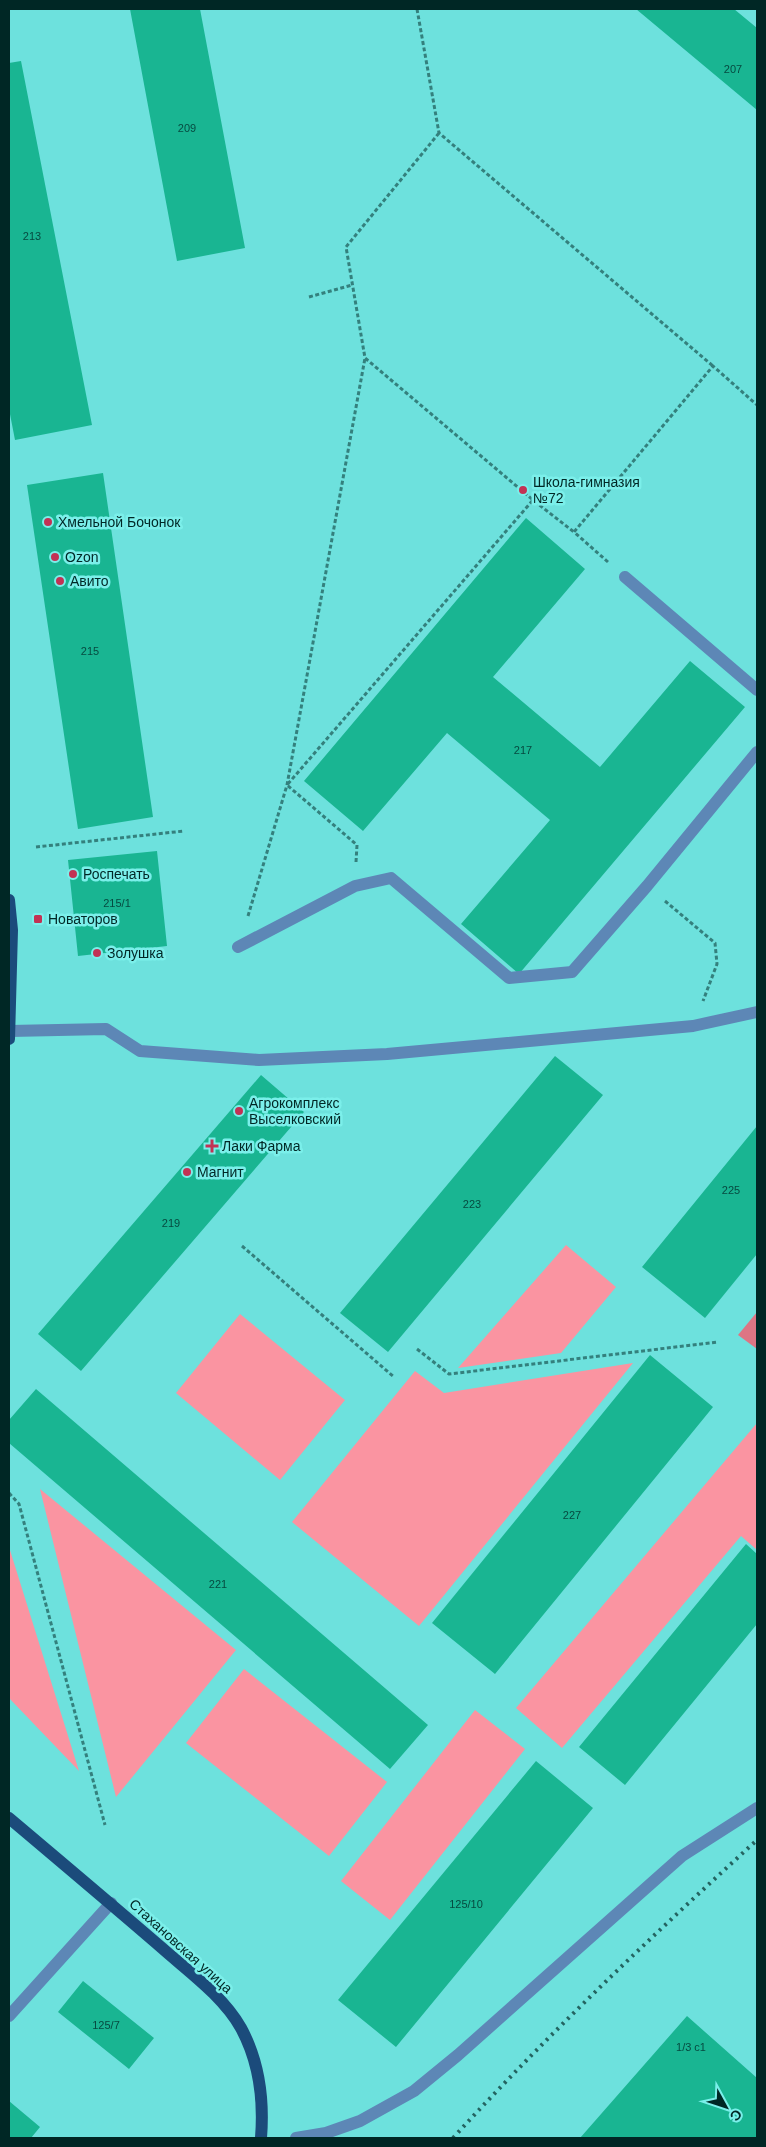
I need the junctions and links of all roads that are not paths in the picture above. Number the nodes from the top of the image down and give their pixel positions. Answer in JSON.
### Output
{"nodes":[{"id":1,"x":625,"y":577,"type":"road end"},
{"id":2,"x":757,"y":690,"type":"edge"},
{"id":3,"x":757,"y":752,"type":"edge"},
{"id":4,"x":9,"y":900,"type":"edge"},
{"id":5,"x":238,"y":947,"type":"road end"},
{"id":6,"x":757,"y":1012,"type":"edge"},
{"id":7,"x":9,"y":1035,"type":"edge"},
{"id":8,"x":757,"y":1808,"type":"edge"},
{"id":9,"x":9,"y":1818,"type":"edge"},
{"id":10,"x":110,"y":1903,"type":"junction"},
{"id":11,"x":9,"y":2016,"type":"edge"},
{"id":12,"x":329,"y":2136,"type":"edge"},
{"id":13,"x":261,"y":2138,"type":"edge"},
{"id":14,"x":296,"y":2138,"type":"edge"}],
"edges":[{"from":1,"to":2,"type":"street"},
{"from":3,"to":5,"type":"street"},
{"from":4,"to":7,"type":"main road"},
{"from":6,"to":7,"type":"street"},
{"from":8,"to":12,"type":"street"},
{"from":9,"to":10,"type":"main road","name":"Стахановская улица"},
{"from":10,"to":11,"type":"street"},
{"from":10,"to":13,"type":"main road","name":"Стахановская улица"},
{"from":12,"to":14,"type":"street"}]}
